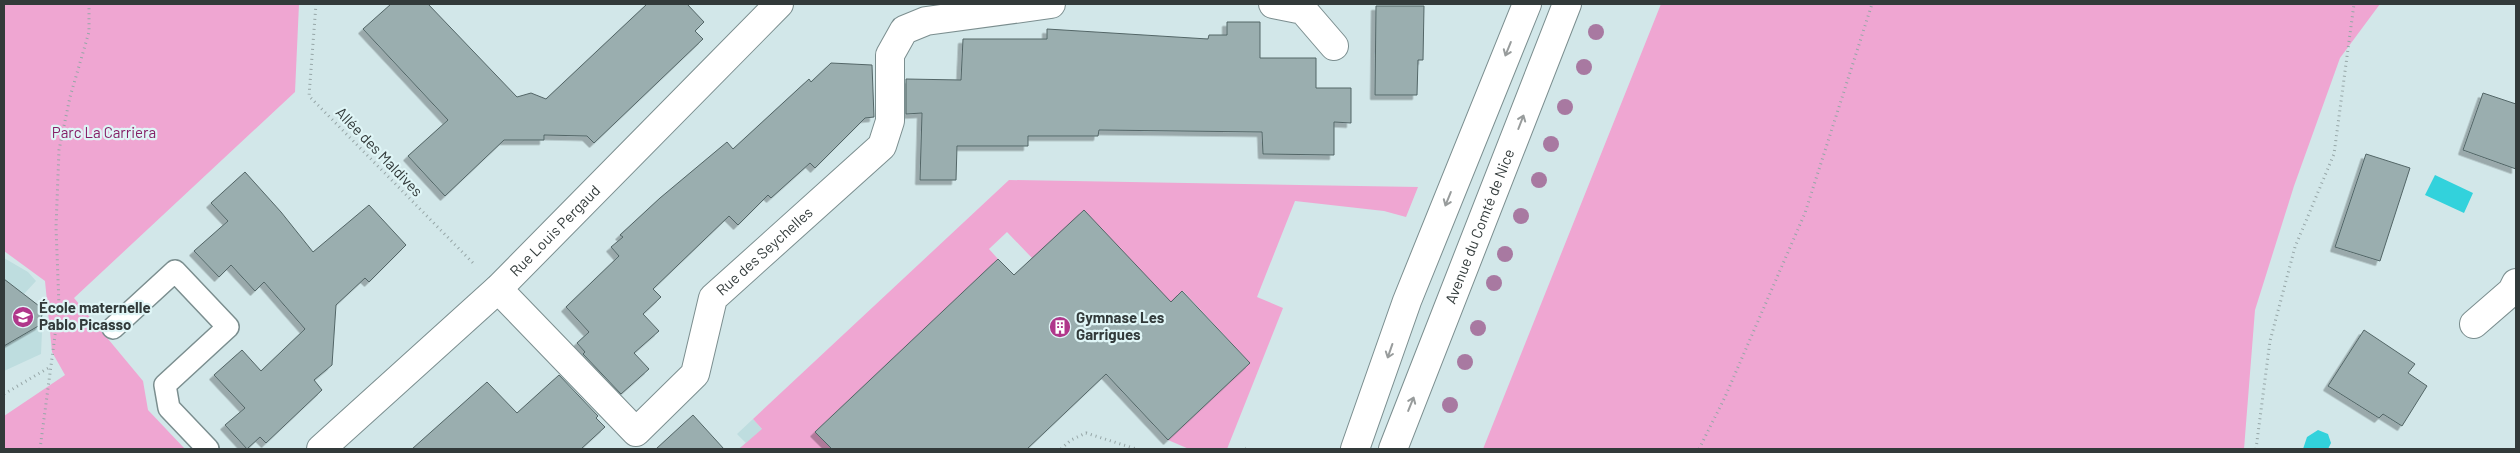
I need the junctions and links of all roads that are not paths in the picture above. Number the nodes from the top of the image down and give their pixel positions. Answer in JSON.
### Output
{"nodes":[{"id":1,"x":779,"y":4,"type":"edge"},
{"id":2,"x":1051,"y":4,"type":"edge"},
{"id":3,"x":1273,"y":4,"type":"edge"},
{"id":4,"x":1567,"y":4,"type":"edge"},
{"id":5,"x":1522,"y":7,"type":"edge"},
{"id":6,"x":1334,"y":46,"type":"dead end"},
{"id":7,"x":2516,"y":283,"type":"edge"},
{"id":8,"x":498,"y":289,"type":"junction"},
{"id":9,"x":2474,"y":324,"type":"dead end"},
{"id":10,"x":113,"y":328,"type":"dead end"},
{"id":11,"x":208,"y":449,"type":"edge"},
{"id":12,"x":321,"y":449,"type":"edge"},
{"id":13,"x":1355,"y":449,"type":"edge"},
{"id":14,"x":1393,"y":449,"type":"edge"}],
"edges":[{"from":1,"to":8,"type":"street","name":"Rue Louis Pergaud"},
{"from":2,"to":8,"type":"street","name":"Rue des Seychelles"},
{"from":3,"to":6,"type":"street"},
{"from":14,"to":4,"type":"street","name":"Avenue du Comté de Nice","one_way":true},
{"from":5,"to":13,"type":"street","one_way":true},
{"from":7,"to":9,"type":"street"},
{"from":8,"to":12,"type":"street","name":"Rue Louis Pergaud"},
{"from":10,"to":11,"type":"lane"}]}
